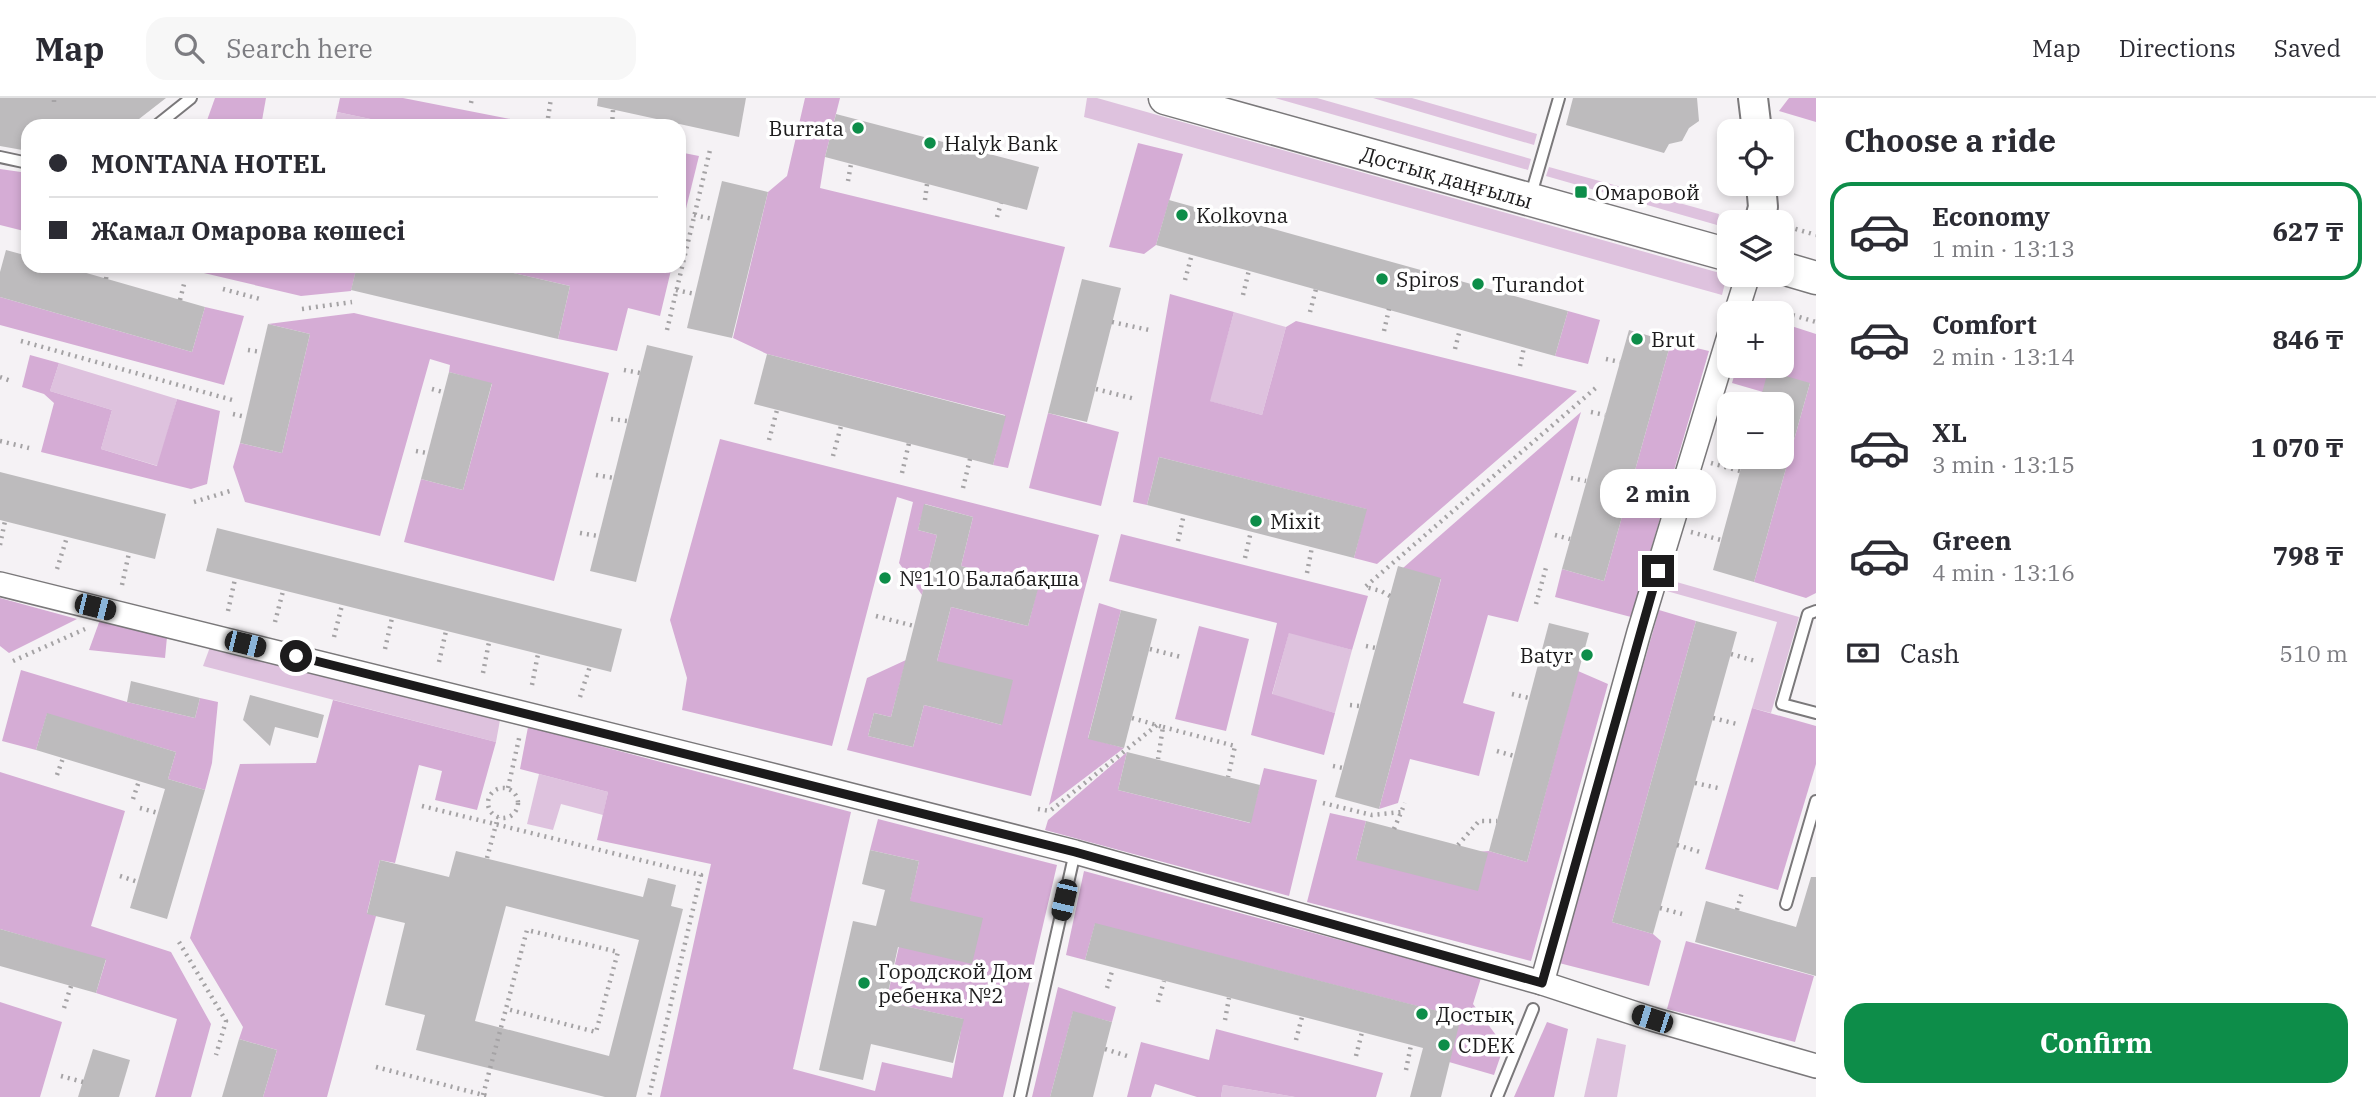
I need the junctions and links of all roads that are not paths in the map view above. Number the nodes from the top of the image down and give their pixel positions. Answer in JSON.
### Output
{"nodes":[{"id":1,"x":191,"y":98,"type":"edge"},
{"id":2,"x":1165,"y":98,"type":"edge"},
{"id":3,"x":1559,"y":98,"type":"edge"},
{"id":4,"x":1753,"y":98,"type":"edge"},
{"id":5,"x":165,"y":119,"type":"edge"},
{"id":6,"x":1756,"y":119,"type":"edge"},
{"id":7,"x":0,"y":158,"type":"edge"},
{"id":8,"x":21,"y":162,"type":"edge"},
{"id":9,"x":1529,"y":201,"type":"junction"},
{"id":10,"x":1717,"y":252,"type":"edge"},
{"id":11,"x":1794,"y":272,"type":"edge"},
{"id":12,"x":1816,"y":278,"type":"edge"},
{"id":13,"x":1717,"y":376,"type":"edge"},
{"id":14,"x":0,"y":584,"type":"edge"},
{"id":15,"x":1816,"y":611,"type":"edge"},
{"id":16,"x":1816,"y":713,"type":"edge"},
{"id":17,"x":1816,"y":801,"type":"edge"},
{"id":18,"x":1075,"y":852,"type":"junction"},
{"id":19,"x":1786,"y":904,"type":"dead end"},
{"id":20,"x":1542,"y":983,"type":"junction"},
{"id":21,"x":1533,"y":1009,"type":"dead end"},
{"id":22,"x":1816,"y":1066,"type":"edge"},
{"id":23,"x":1020,"y":1097,"type":"edge"},
{"id":24,"x":1497,"y":1097,"type":"edge"}],
"edges":[{"from":1,"to":5,"type":"lane"},
{"from":2,"to":9,"type":"main road","name":"Достық даңғылы"},
{"from":3,"to":9,"type":"lane"},
{"from":4,"to":6,"type":"street"},
{"from":7,"to":8,"type":"lane"},
{"from":9,"to":10,"type":"main road","name":"Достық даңғылы"},
{"from":11,"to":12,"type":"main road"},
{"from":13,"to":20,"type":"street"},
{"from":14,"to":18,"type":"street"},
{"from":15,"to":16,"type":"lane"},
{"from":17,"to":19,"type":"lane"},
{"from":18,"to":20,"type":"street"},
{"from":18,"to":23,"type":"lane"},
{"from":20,"to":22,"type":"street"},
{"from":21,"to":24,"type":"lane"}]}
